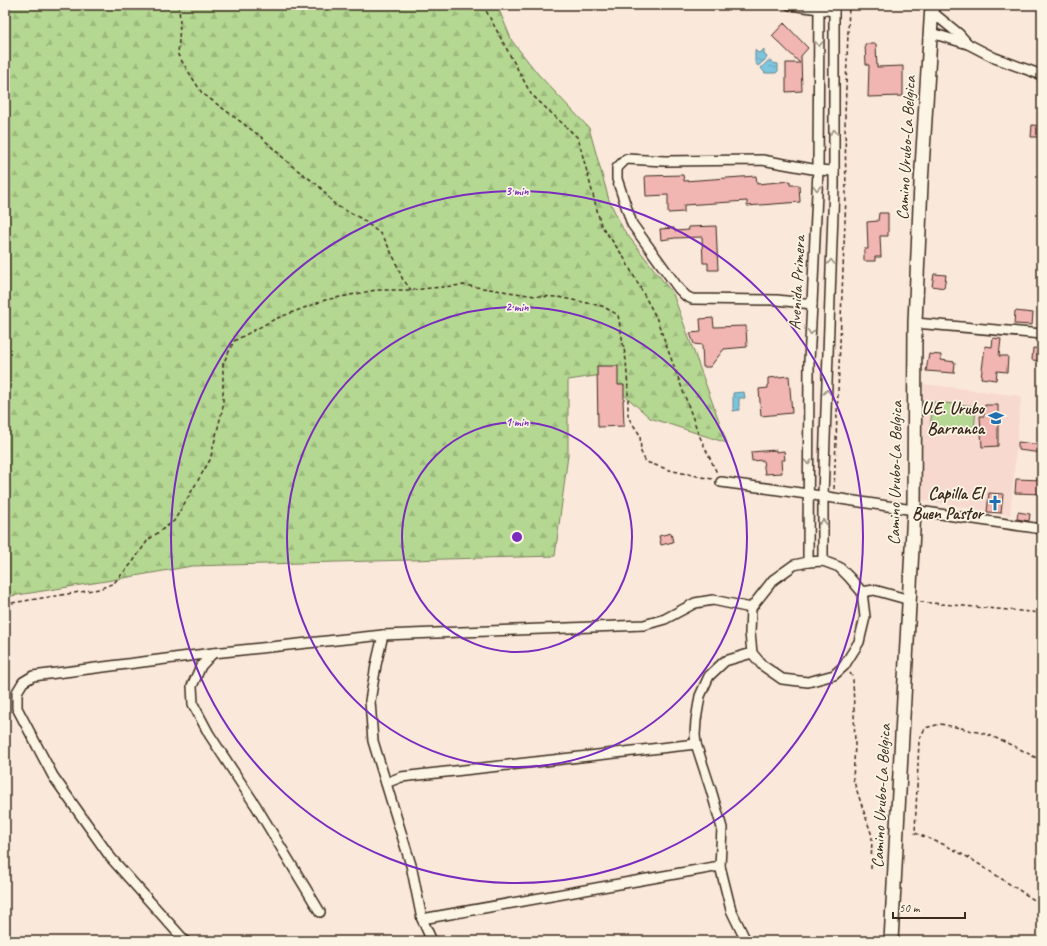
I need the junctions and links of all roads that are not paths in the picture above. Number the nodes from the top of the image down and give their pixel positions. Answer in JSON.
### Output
{"nodes":[{"id":1,"x":790,"y":5,"type":"edge"},
{"id":2,"x":819,"y":8,"type":"edge"},
{"id":3,"x":834,"y":8,"type":"edge"},
{"id":4,"x":932,"y":8,"type":"edge"},
{"id":5,"x":931,"y":32,"type":"junction"},
{"id":6,"x":968,"y":44,"type":"junction"},
{"id":7,"x":1042,"y":75,"type":"edge"},
{"id":8,"x":818,"y":170,"type":"junction"},
{"id":9,"x":834,"y":171,"type":"junction"},
{"id":10,"x":812,"y":304,"type":"junction"},
{"id":11,"x":915,"y":323,"type":"junction"},
{"id":12,"x":1042,"y":334,"type":"edge"},
{"id":13,"x":721,"y":482,"type":"road end"},
{"id":14,"x":807,"y":493,"type":"junction"},
{"id":15,"x":823,"y":495,"type":"junction"},
{"id":16,"x":914,"y":511,"type":"junction"},
{"id":17,"x":1042,"y":529,"type":"edge"},
{"id":18,"x":823,"y":560,"type":"junction"},
{"id":19,"x":808,"y":562,"type":"junction"},
{"id":20,"x":862,"y":592,"type":"junction"},
{"id":21,"x":916,"y":601,"type":"junction"},
{"id":22,"x":751,"y":608,"type":"junction"},
{"id":23,"x":383,"y":635,"type":"junction"},
{"id":24,"x":213,"y":653,"type":"junction"},
{"id":25,"x":752,"y":653,"type":"junction"},
{"id":26,"x":696,"y":744,"type":"junction"},
{"id":27,"x":386,"y":783,"type":"junction"},
{"id":28,"x":720,"y":866,"type":"junction"},
{"id":29,"x":320,"y":912,"type":"dead end"},
{"id":30,"x":422,"y":919,"type":"junction"},
{"id":31,"x":185,"y":941,"type":"edge"},
{"id":32,"x":432,"y":941,"type":"edge"},
{"id":33,"x":746,"y":941,"type":"edge"},
{"id":34,"x":891,"y":941,"type":"edge"}],
"edges":[{"from":1,"to":2,"type":"street"},
{"from":2,"to":3,"type":"street"},
{"from":2,"to":8,"type":"street","name":"Avenida Primera","one_way":true},
{"from":9,"to":3,"type":"street","name":"Avenida Primera","one_way":true},
{"from":4,"to":5,"type":"main road","name":"Camino Urubo-La Belgica"},
{"from":4,"to":6,"type":"street"},
{"from":5,"to":6,"type":"street"},
{"from":5,"to":11,"type":"main road","name":"Camino Urubo-La Belgica"},
{"from":6,"to":7,"type":"street"},
{"from":8,"to":9,"type":"street"},
{"from":8,"to":10,"type":"street","name":"Avenida Primera","one_way":true},
{"from":8,"to":10,"type":"street"},
{"from":15,"to":9,"type":"street","name":"Avenida Primera","one_way":true},
{"from":10,"to":14,"type":"street","name":"Avenida Primera","one_way":true},
{"from":11,"to":12,"type":"street"},
{"from":11,"to":16,"type":"main road","name":"Camino Urubo-La Belgica"},
{"from":13,"to":14,"type":"street"},
{"from":14,"to":15,"type":"street"},
{"from":14,"to":19,"type":"street","name":"Avenida Primera"},
{"from":15,"to":16,"type":"street"},
{"from":18,"to":15,"type":"street","name":"Avenida Primera","one_way":true},
{"from":16,"to":17,"type":"street"},
{"from":16,"to":21,"type":"main road","name":"Camino Urubo-La Belgica"},
{"from":18,"to":19,"type":"street"},
{"from":18,"to":20,"type":"street"},
{"from":19,"to":22,"type":"street"},
{"from":20,"to":21,"type":"street"},
{"from":20,"to":25,"type":"street"},
{"from":21,"to":34,"type":"main road","name":"Camino Urubo-La Belgica"},
{"from":22,"to":23,"type":"street"},
{"from":22,"to":25,"type":"street"},
{"from":23,"to":24,"type":"street"},
{"from":23,"to":27,"type":"street"},
{"from":24,"to":29,"type":"street"},
{"from":24,"to":31,"type":"street"},
{"from":25,"to":26,"type":"street"},
{"from":26,"to":27,"type":"street"},
{"from":26,"to":28,"type":"street"},
{"from":27,"to":30,"type":"street"},
{"from":28,"to":30,"type":"street"},
{"from":28,"to":33,"type":"street"},
{"from":30,"to":32,"type":"street"}]}
